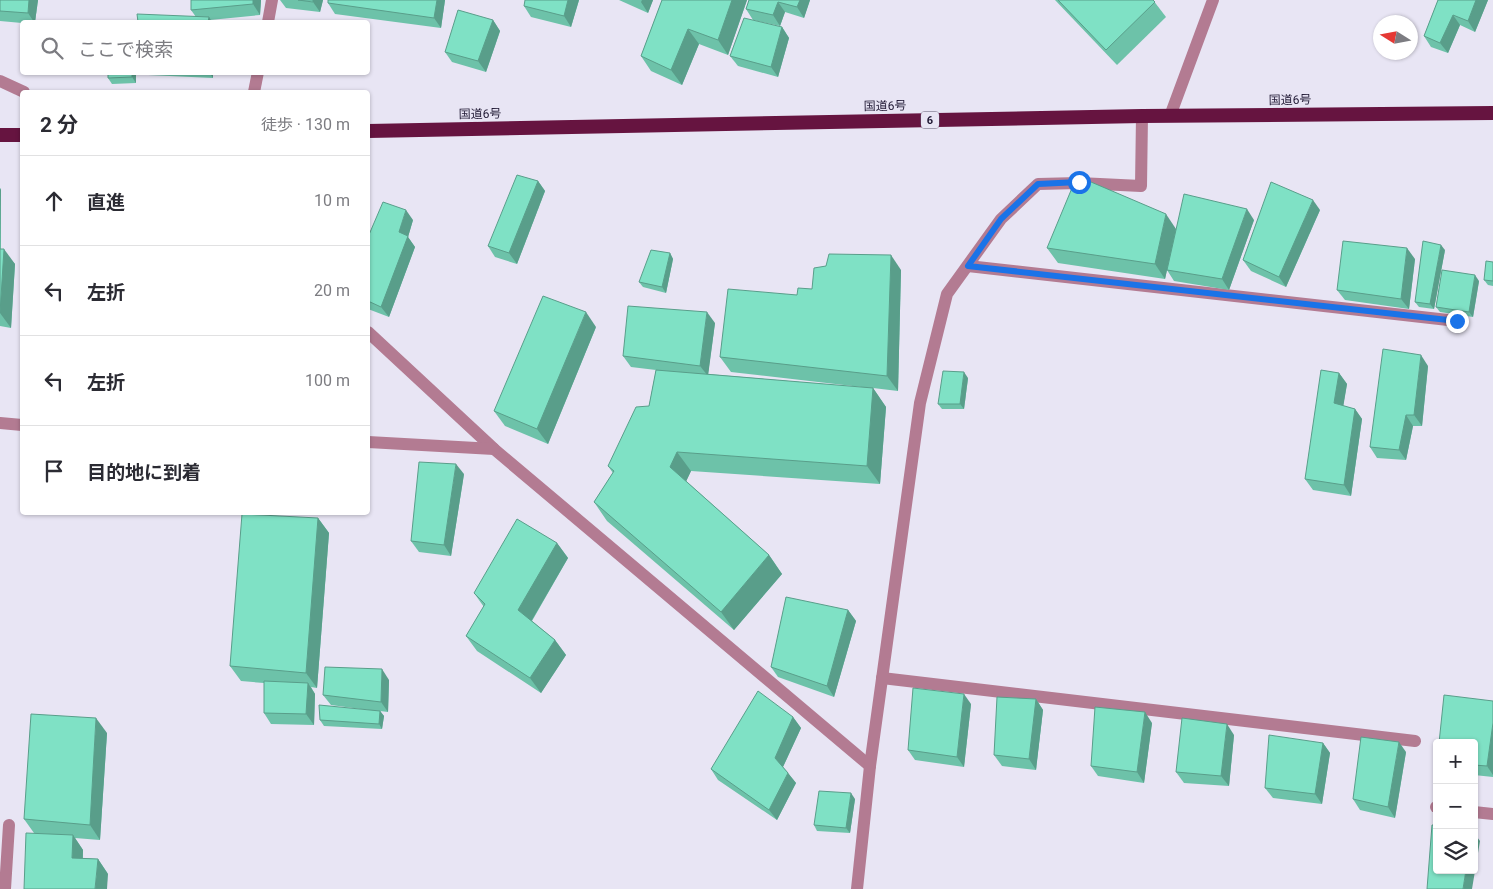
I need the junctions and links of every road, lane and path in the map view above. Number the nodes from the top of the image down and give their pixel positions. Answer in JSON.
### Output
{"nodes":[{"id":1,"x":272,"y":0,"type":"edge"},
{"id":2,"x":1212,"y":0,"type":"edge"},
{"id":3,"x":268,"y":20,"type":"edge"},
{"id":4,"x":257,"y":75,"type":"edge"},
{"id":5,"x":0,"y":80,"type":"edge"},
{"id":6,"x":20,"y":90,"type":"edge"},
{"id":7,"x":254,"y":90,"type":"edge"},
{"id":8,"x":1493,"y":112,"type":"edge"},
{"id":9,"x":1142,"y":116,"type":"junction"},
{"id":10,"x":1170,"y":116,"type":"junction"},
{"id":11,"x":370,"y":131,"type":"edge"},
{"id":12,"x":0,"y":135,"type":"edge"},
{"id":13,"x":20,"y":135,"type":"edge"},
{"id":14,"x":968,"y":266,"type":"junction"},
{"id":15,"x":1457,"y":321,"type":"dead end"},
{"id":16,"x":370,"y":334,"type":"edge"},
{"id":17,"x":0,"y":424,"type":"edge"},
{"id":18,"x":20,"y":424,"type":"edge"},
{"id":19,"x":370,"y":442,"type":"edge"},
{"id":20,"x":494,"y":449,"type":"junction"},
{"id":21,"x":882,"y":678,"type":"junction"},
{"id":22,"x":1415,"y":741,"type":"dead end"},
{"id":23,"x":870,"y":766,"type":"junction"},
{"id":24,"x":1478,"y":812,"type":"edge"},
{"id":25,"x":1493,"y":814,"type":"edge"},
{"id":26,"x":9,"y":825,"type":"dead end"},
{"id":27,"x":6,"y":889,"type":"edge"},
{"id":28,"x":857,"y":889,"type":"edge"}],
"edges":[{"from":1,"to":3,"type":"street"},
{"from":2,"to":10,"type":"street"},
{"from":4,"to":7,"type":"street"},
{"from":5,"to":6,"type":"street"},
{"from":8,"to":10,"type":"highway","name":"国道6号","number":"6"},
{"from":9,"to":10,"type":"highway","name":"国道6号","number":"6"},
{"from":9,"to":11,"type":"highway","name":"国道6号","number":"6"},
{"from":9,"to":14,"type":"street"},
{"from":12,"to":13,"type":"highway"},
{"from":14,"to":15,"type":"street"},
{"from":14,"to":21,"type":"street"},
{"from":16,"to":20,"type":"street"},
{"from":17,"to":18,"type":"street"},
{"from":19,"to":20,"type":"street"},
{"from":20,"to":23,"type":"street"},
{"from":21,"to":22,"type":"street"},
{"from":21,"to":23,"type":"street"},
{"from":23,"to":28,"type":"street"},
{"from":24,"to":25,"type":"street"},
{"from":26,"to":27,"type":"street"}]}
